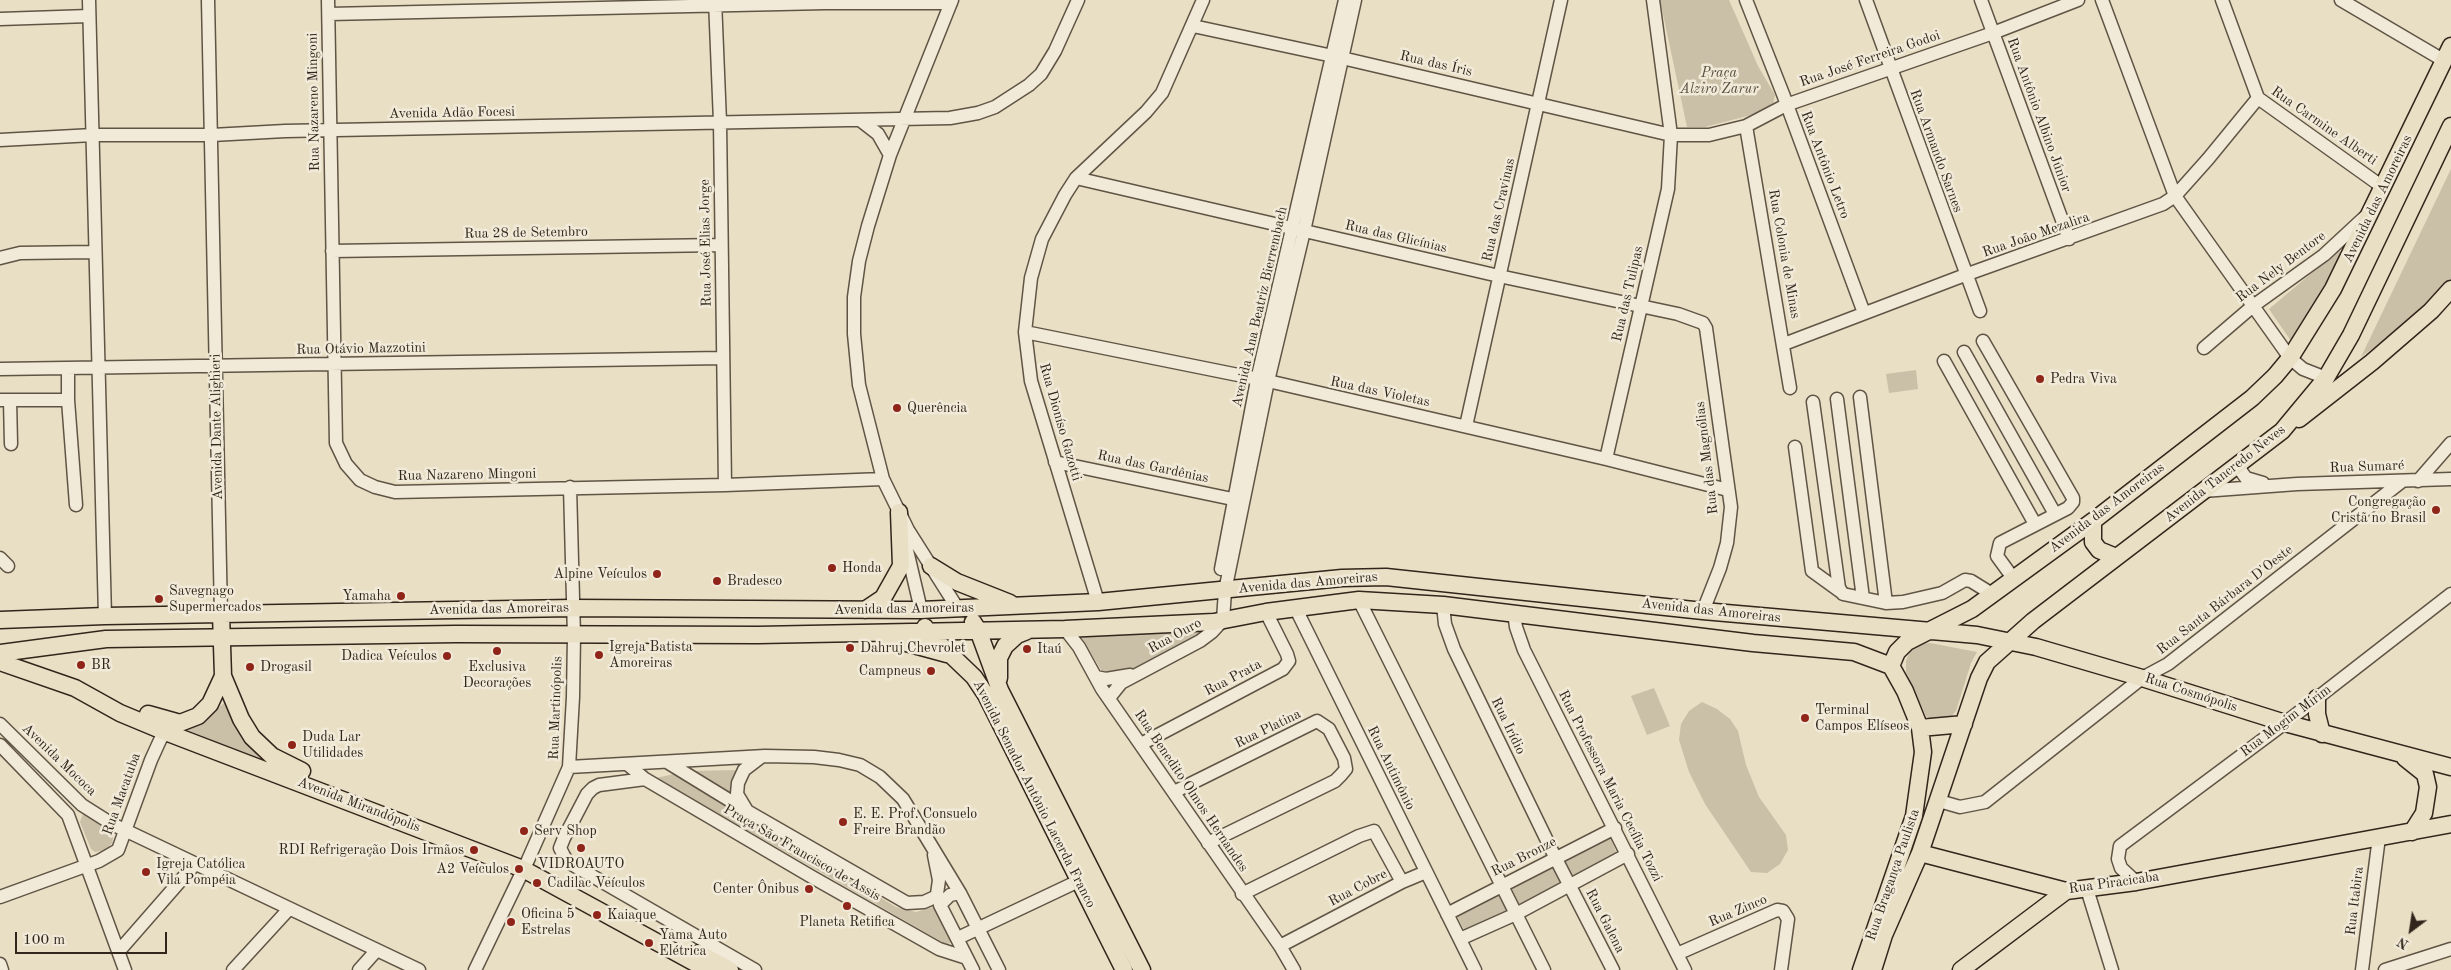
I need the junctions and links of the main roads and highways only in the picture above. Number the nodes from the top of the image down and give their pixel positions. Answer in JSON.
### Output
{"nodes":[{"id":1,"x":2447,"y":53,"type":"edge"},
{"id":2,"x":2451,"y":126,"type":"edge"},
{"id":3,"x":2451,"y":289,"type":"edge"},
{"id":4,"x":2372,"y":362,"type":"junction"},
{"id":5,"x":2326,"y":378,"type":"junction"},
{"id":6,"x":2282,"y":431,"type":"junction"},
{"id":7,"x":899,"y":512,"type":"road end"},
{"id":8,"x":2093,"y":521,"type":"junction"},
{"id":9,"x":2116,"y":558,"type":"junction"},
{"id":10,"x":931,"y":566,"type":"road end"},
{"id":11,"x":1017,"y":605,"type":"junction"},
{"id":12,"x":958,"y":609,"type":"junction"},
{"id":13,"x":865,"y":610,"type":"junction"},
{"id":14,"x":921,"y":610,"type":"junction"},
{"id":15,"x":221,"y":614,"type":"junction"},
{"id":16,"x":0,"y":620,"type":"edge"},
{"id":17,"x":2033,"y":621,"type":"junction"},
{"id":18,"x":978,"y":630,"type":"junction"},
{"id":19,"x":1029,"y":630,"type":"junction"},
{"id":20,"x":1929,"y":630,"type":"junction"},
{"id":21,"x":868,"y":632,"type":"junction"},
{"id":22,"x":927,"y":632,"type":"junction"},
{"id":23,"x":221,"y":639,"type":"junction"},
{"id":24,"x":2011,"y":642,"type":"junction"},
{"id":25,"x":2036,"y":647,"type":"junction"},
{"id":26,"x":951,"y":656,"type":"junction"},
{"id":27,"x":2,"y":663,"type":"edge"},
{"id":28,"x":1891,"y":666,"type":"junction"},
{"id":29,"x":223,"y":676,"type":"junction"},
{"id":30,"x":1000,"y":690,"type":"junction"},
{"id":31,"x":2317,"y":698,"type":"road end"},
{"id":32,"x":1964,"y":724,"type":"junction"},
{"id":33,"x":174,"y":728,"type":"junction"},
{"id":34,"x":1920,"y":728,"type":"junction"},
{"id":35,"x":2322,"y":734,"type":"junction"},
{"id":36,"x":2401,"y":755,"type":"junction"},
{"id":37,"x":2451,"y":766,"type":"edge"},
{"id":38,"x":2451,"y":824,"type":"edge"},
{"id":39,"x":2412,"y":832,"type":"junction"},
{"id":40,"x":1920,"y":853,"type":"junction"},
{"id":41,"x":526,"y":864,"type":"junction"},
{"id":42,"x":1086,"y":877,"type":"junction"},
{"id":43,"x":2066,"y":891,"type":"junction"},
{"id":44,"x":708,"y":970,"type":"edge"},
{"id":45,"x":730,"y":970,"type":"edge"},
{"id":46,"x":1124,"y":970,"type":"edge"},
{"id":47,"x":1142,"y":970,"type":"edge"},
{"id":48,"x":1861,"y":970,"type":"edge"},
{"id":49,"x":1873,"y":970,"type":"edge"},
{"id":50,"x":1961,"y":970,"type":"edge"}],
"edges":[{"from":1,"to":8,"type":"main road","name":"Avenida das Amoreiras"},
{"from":2,"to":5,"type":"main road","name":"Avenida Tancredo Neves"},
{"from":3,"to":4,"type":"main road"},
{"from":4,"to":5,"type":"main road"},
{"from":4,"to":6,"type":"main road"},
{"from":5,"to":6,"type":"main road","name":"Avenida Tancredo Neves"},
{"from":6,"to":9,"type":"main road","name":"Avenida Tancredo Neves"},
{"from":7,"to":13,"type":"main road"},
{"from":8,"to":9,"type":"main road"},
{"from":8,"to":20,"type":"main road","name":"Avenida das Amoreiras"},
{"from":9,"to":17,"type":"main road","name":"Avenida Tancredo Neves"},
{"from":10,"to":11,"type":"main road"},
{"from":11,"to":12,"type":"main road","name":"Avenida das Amoreiras"},
{"from":11,"to":20,"type":"main road","name":"Avenida das Amoreiras"},
{"from":12,"to":14,"type":"main road","name":"Avenida das Amoreiras"},
{"from":12,"to":18,"type":"main road"},
{"from":13,"to":14,"type":"main road","name":"Avenida das Amoreiras"},
{"from":13,"to":15,"type":"main road","name":"Avenida das Amoreiras"},
{"from":14,"to":22,"type":"main road"},
{"from":15,"to":16,"type":"main road","name":"Avenida das Amoreiras"},
{"from":15,"to":23,"type":"main road","name":"Avenida Dante Alighieri"},
{"from":17,"to":24,"type":"main road","name":"Avenida Tancredo Neves"},
{"from":17,"to":25,"type":"main road"},
{"from":18,"to":19,"type":"main road","name":"Avenida das Amoreiras"},
{"from":18,"to":22,"type":"main road","name":"Avenida das Amoreiras"},
{"from":18,"to":30,"type":"main road","name":"Avenida Senador Antônio Lacerda Franco"},
{"from":19,"to":28,"type":"main road","name":"Avenida das Amoreiras"},
{"from":19,"to":30,"type":"main road"},
{"from":20,"to":24,"type":"main road","name":"Rua Cosmópolis"},
{"from":20,"to":28,"type":"main road"},
{"from":21,"to":22,"type":"main road","name":"Avenida das Amoreiras"},
{"from":21,"to":23,"type":"main road","name":"Avenida das Amoreiras"},
{"from":21,"to":26,"type":"main road"},
{"from":22,"to":26,"type":"main road","name":"Avenida Senador Antônio Lacerda Franco"},
{"from":23,"to":27,"type":"main road","name":"Avenida das Amoreiras"},
{"from":23,"to":29,"type":"main road","name":"Avenida Dante Alighieri"},
{"from":24,"to":25,"type":"main road","name":"Rua Cosmópolis"},
{"from":24,"to":32,"type":"main road"},
{"from":25,"to":35,"type":"main road","name":"Rua Cosmópolis"},
{"from":26,"to":42,"type":"main road","name":"Avenida Senador Antônio Lacerda Franco"},
{"from":27,"to":33,"type":"main road","name":"Avenida Mirandópolis"},
{"from":28,"to":34,"type":"main road","name":"Rua Bragança Paulista"},
{"from":29,"to":33,"type":"main road","name":"Avenida Dante Alighieri"},
{"from":29,"to":41,"type":"main road","name":"Avenida Mirandópolis"},
{"from":30,"to":42,"type":"main road","name":"Avenida Senador Antônio Lacerda Franco"},
{"from":31,"to":35,"type":"main road"},
{"from":32,"to":34,"type":"main road"},
{"from":32,"to":40,"type":"main road"},
{"from":33,"to":41,"type":"main road","name":"Avenida Mirandópolis"},
{"from":34,"to":48,"type":"main road","name":"Rua Bragança Paulista"},
{"from":35,"to":36,"type":"main road","name":"Rua Cosmópolis"},
{"from":36,"to":37,"type":"main road","name":"Rua Cosmópolis"},
{"from":36,"to":39,"type":"main road"},
{"from":38,"to":39,"type":"main road","name":"Rua Piracicaba"},
{"from":39,"to":43,"type":"main road","name":"Rua Piracicaba"},
{"from":40,"to":43,"type":"main road","name":"Rua Piracicaba"},
{"from":40,"to":49,"type":"main road","name":"Rua Bragança Paulista"},
{"from":41,"to":44,"type":"main road","name":"Avenida Mirandópolis"},
{"from":41,"to":45,"type":"main road","name":"Avenida Mirandópolis"},
{"from":42,"to":46,"type":"main road","name":"Avenida Senador Antônio Lacerda Franco"},
{"from":42,"to":47,"type":"main road","name":"Avenida Senador Antônio Lacerda Franco"},
{"from":43,"to":50,"type":"main road"}]}
